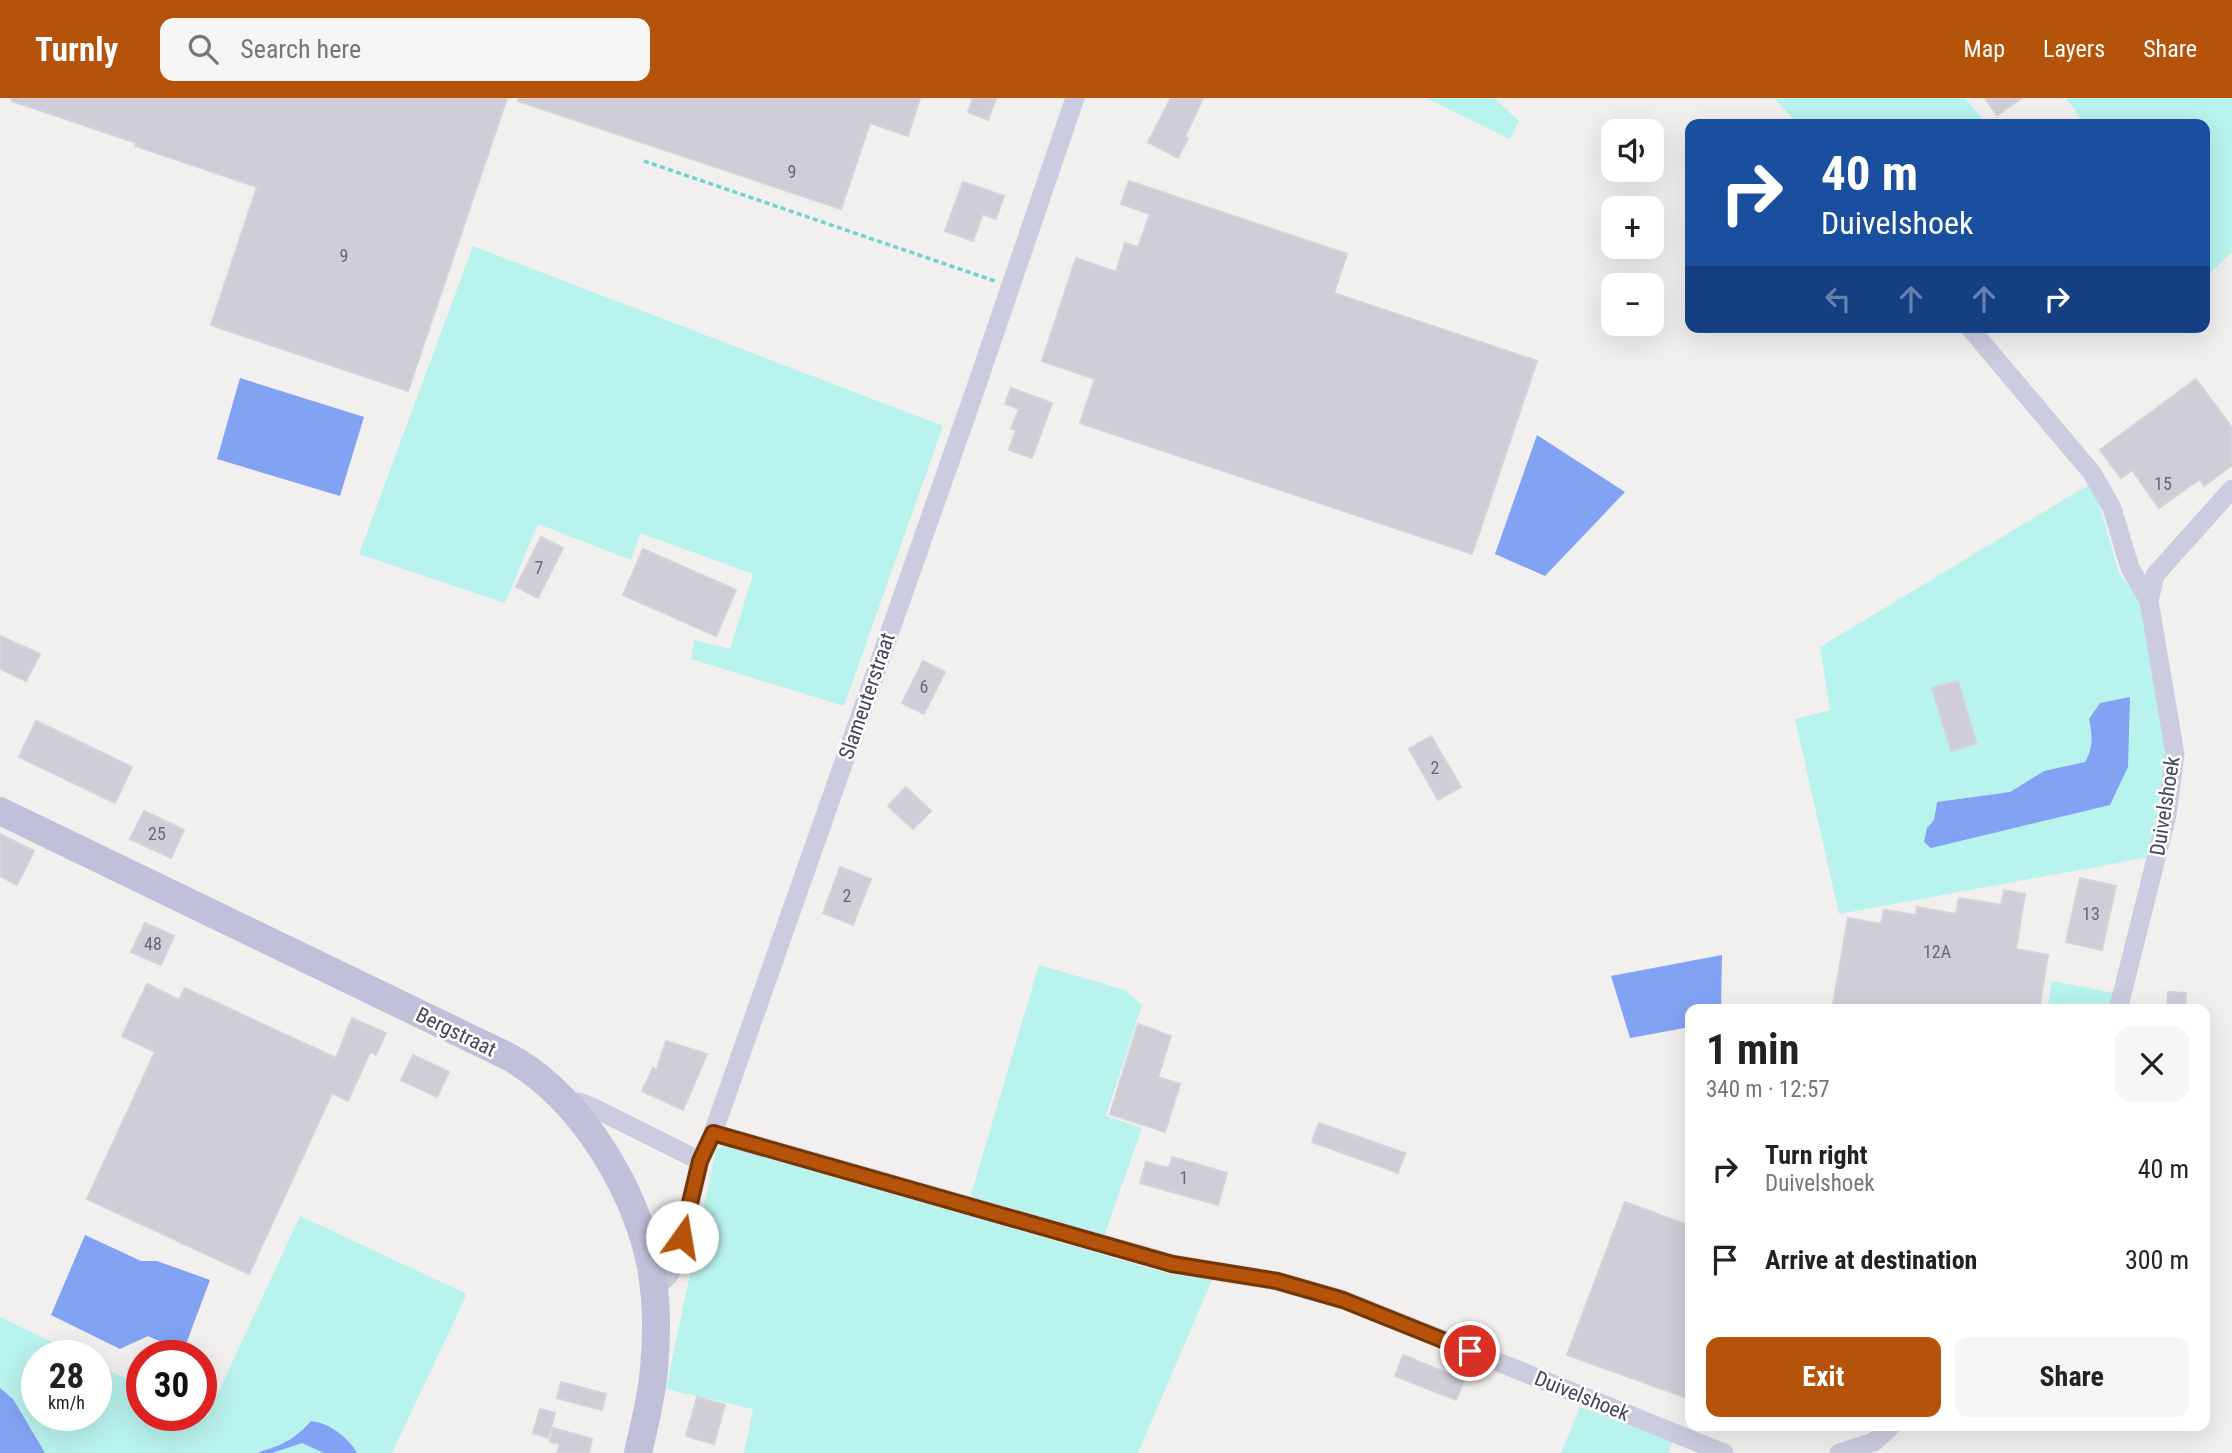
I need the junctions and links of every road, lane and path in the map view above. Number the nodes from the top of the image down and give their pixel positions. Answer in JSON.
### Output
{"nodes":[{"id":1,"x":1075,"y":98,"type":"edge"},
{"id":2,"x":644,"y":161,"type":"dead end"},
{"id":3,"x":1010,"y":286,"type":"junction"},
{"id":4,"x":1974,"y":333,"type":"edge"},
{"id":5,"x":2232,"y":489,"type":"edge"},
{"id":6,"x":2149,"y":601,"type":"junction"},
{"id":7,"x":0,"y":811,"type":"edge"},
{"id":8,"x":2120,"y":1004,"type":"edge"},
{"id":9,"x":566,"y":1103,"type":"junction"},
{"id":10,"x":713,"y":1133,"type":"junction"},
{"id":11,"x":700,"y":1161,"type":"junction"},
{"id":12,"x":654,"y":1290,"type":"junction"},
{"id":13,"x":1885,"y":1431,"type":"edge"},
{"id":14,"x":638,"y":1453,"type":"edge"},
{"id":15,"x":1724,"y":1453,"type":"edge"},
{"id":16,"x":1839,"y":1453,"type":"edge"}],
"edges":[{"from":1,"to":3,"type":"street","name":"Slameuterstraat"},
{"from":2,"to":3,"type":"path"},
{"from":3,"to":10,"type":"street","name":"Slameuterstraat"},
{"from":4,"to":6,"type":"street","name":"Duivelshoek"},
{"from":5,"to":6,"type":"street","name":"Duivelshoek"},
{"from":6,"to":8,"type":"street","name":"Duivelshoek"},
{"from":7,"to":9,"type":"street","name":"Bergstraat"},
{"from":9,"to":11,"type":"street"},
{"from":9,"to":12,"type":"street","name":"Bergstraat"},
{"from":10,"to":11,"type":"street","name":"Slameuterstraat"},
{"from":10,"to":15,"type":"street","name":"Duivelshoek"},
{"from":11,"to":12,"type":"street","name":"Slameuterstraat"},
{"from":12,"to":14,"type":"street","name":"Bergstraat"},
{"from":13,"to":16,"type":"street"}]}
